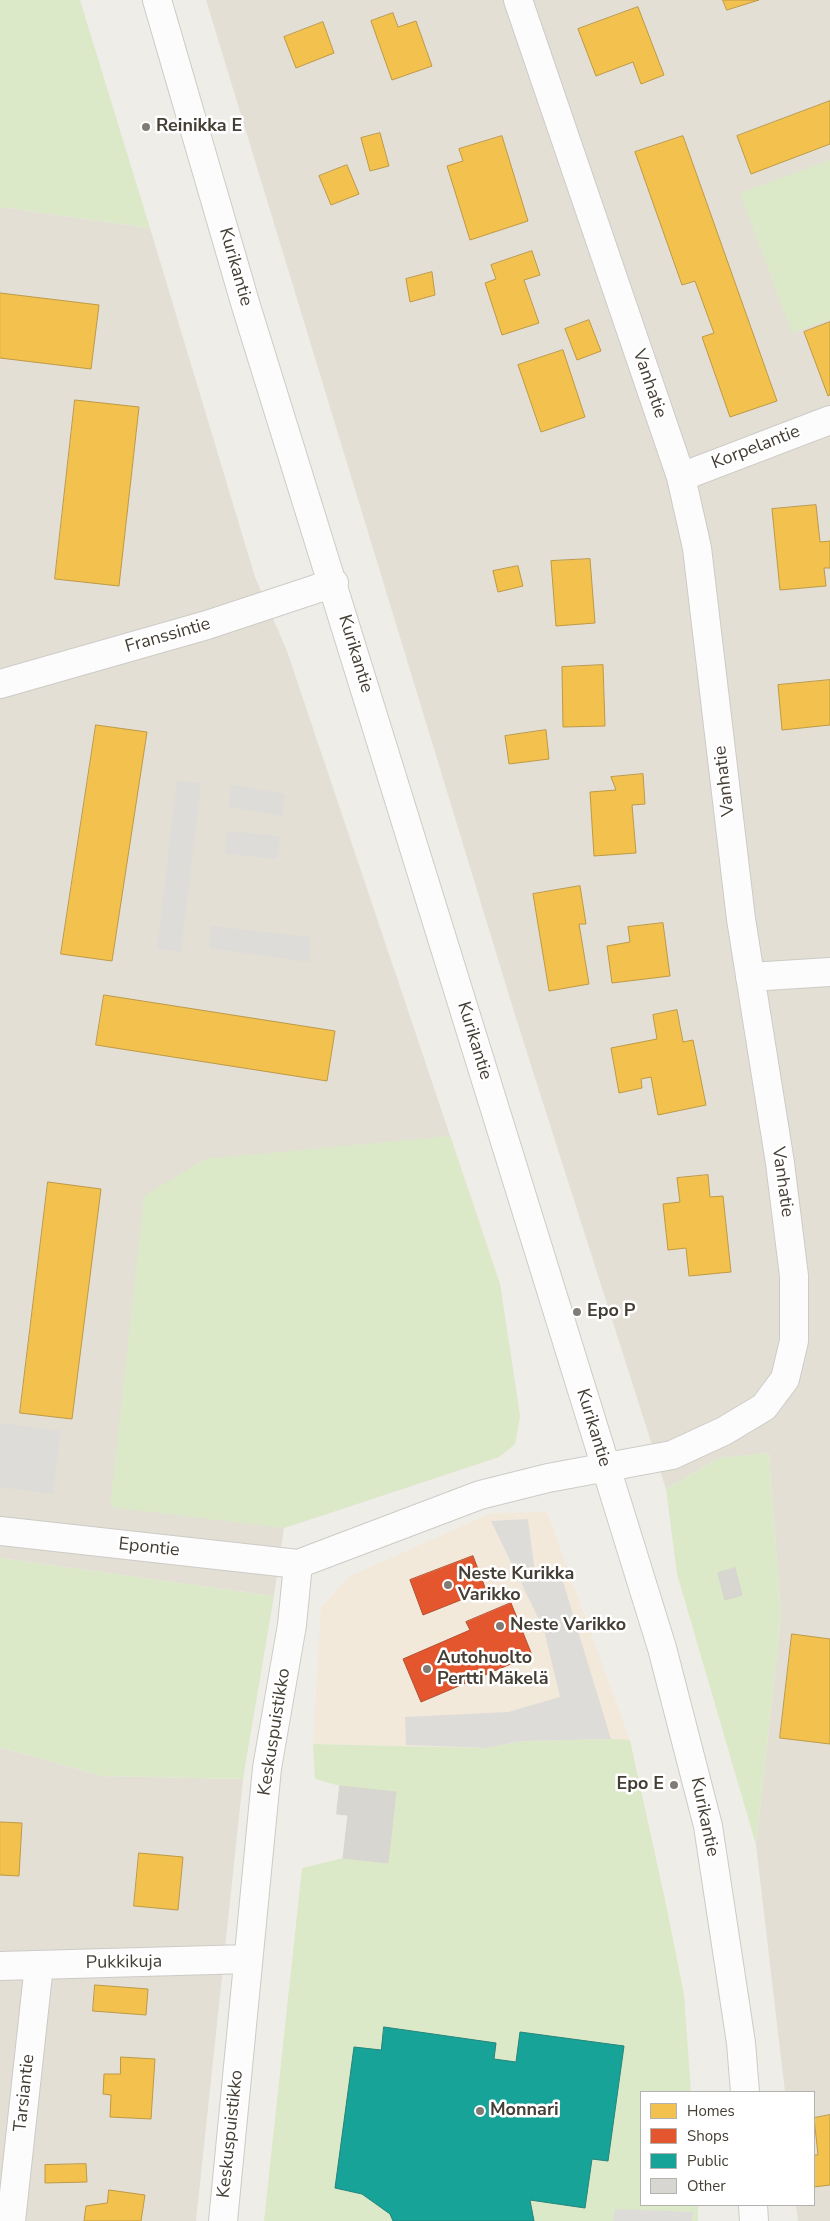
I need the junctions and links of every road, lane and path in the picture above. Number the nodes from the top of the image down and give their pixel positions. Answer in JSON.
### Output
{"nodes":[{"id":1,"x":157,"y":0,"type":"edge"},
{"id":2,"x":526,"y":3,"type":"edge"},
{"id":3,"x":830,"y":420,"type":"edge"},
{"id":4,"x":681,"y":477,"type":"junction"},
{"id":5,"x":334,"y":583,"type":"junction"},
{"id":6,"x":0,"y":684,"type":"edge"},
{"id":7,"x":830,"y":972,"type":"edge"},
{"id":8,"x":750,"y":977,"type":"junction"},
{"id":9,"x":605,"y":1467,"type":"junction"},
{"id":10,"x":0,"y":1531,"type":"edge"},
{"id":11,"x":298,"y":1564,"type":"junction"},
{"id":12,"x":248,"y":1960,"type":"junction"},
{"id":13,"x":39,"y":1965,"type":"junction"},
{"id":14,"x":0,"y":1966,"type":"edge"},
{"id":15,"x":745,"y":2091,"type":"edge"},
{"id":16,"x":753,"y":2206,"type":"edge"},
{"id":17,"x":11,"y":2221,"type":"edge"},
{"id":18,"x":223,"y":2221,"type":"edge"},
{"id":19,"x":754,"y":2221,"type":"edge"}],
"edges":[{"from":1,"to":5,"type":"street","name":"Kurikantie"},
{"from":2,"to":4,"type":"street","name":"Vanhatie"},
{"from":3,"to":4,"type":"street","name":"Korpelantie"},
{"from":4,"to":8,"type":"street","name":"Vanhatie"},
{"from":5,"to":6,"type":"street","name":"Franssintie"},
{"from":5,"to":9,"type":"street","name":"Kurikantie"},
{"from":7,"to":8,"type":"street"},
{"from":8,"to":9,"type":"street","name":"Vanhatie"},
{"from":9,"to":11,"type":"street"},
{"from":9,"to":15,"type":"street","name":"Kurikantie"},
{"from":10,"to":11,"type":"street","name":"Epontie"},
{"from":11,"to":12,"type":"street","name":"Keskuspuistikko"},
{"from":12,"to":13,"type":"street","name":"Pukkikuja"},
{"from":12,"to":18,"type":"street","name":"Keskuspuistikko"},
{"from":13,"to":14,"type":"street","name":"Pukkikuja"},
{"from":13,"to":17,"type":"street","name":"Tarsiantie"},
{"from":16,"to":19,"type":"street"}]}
